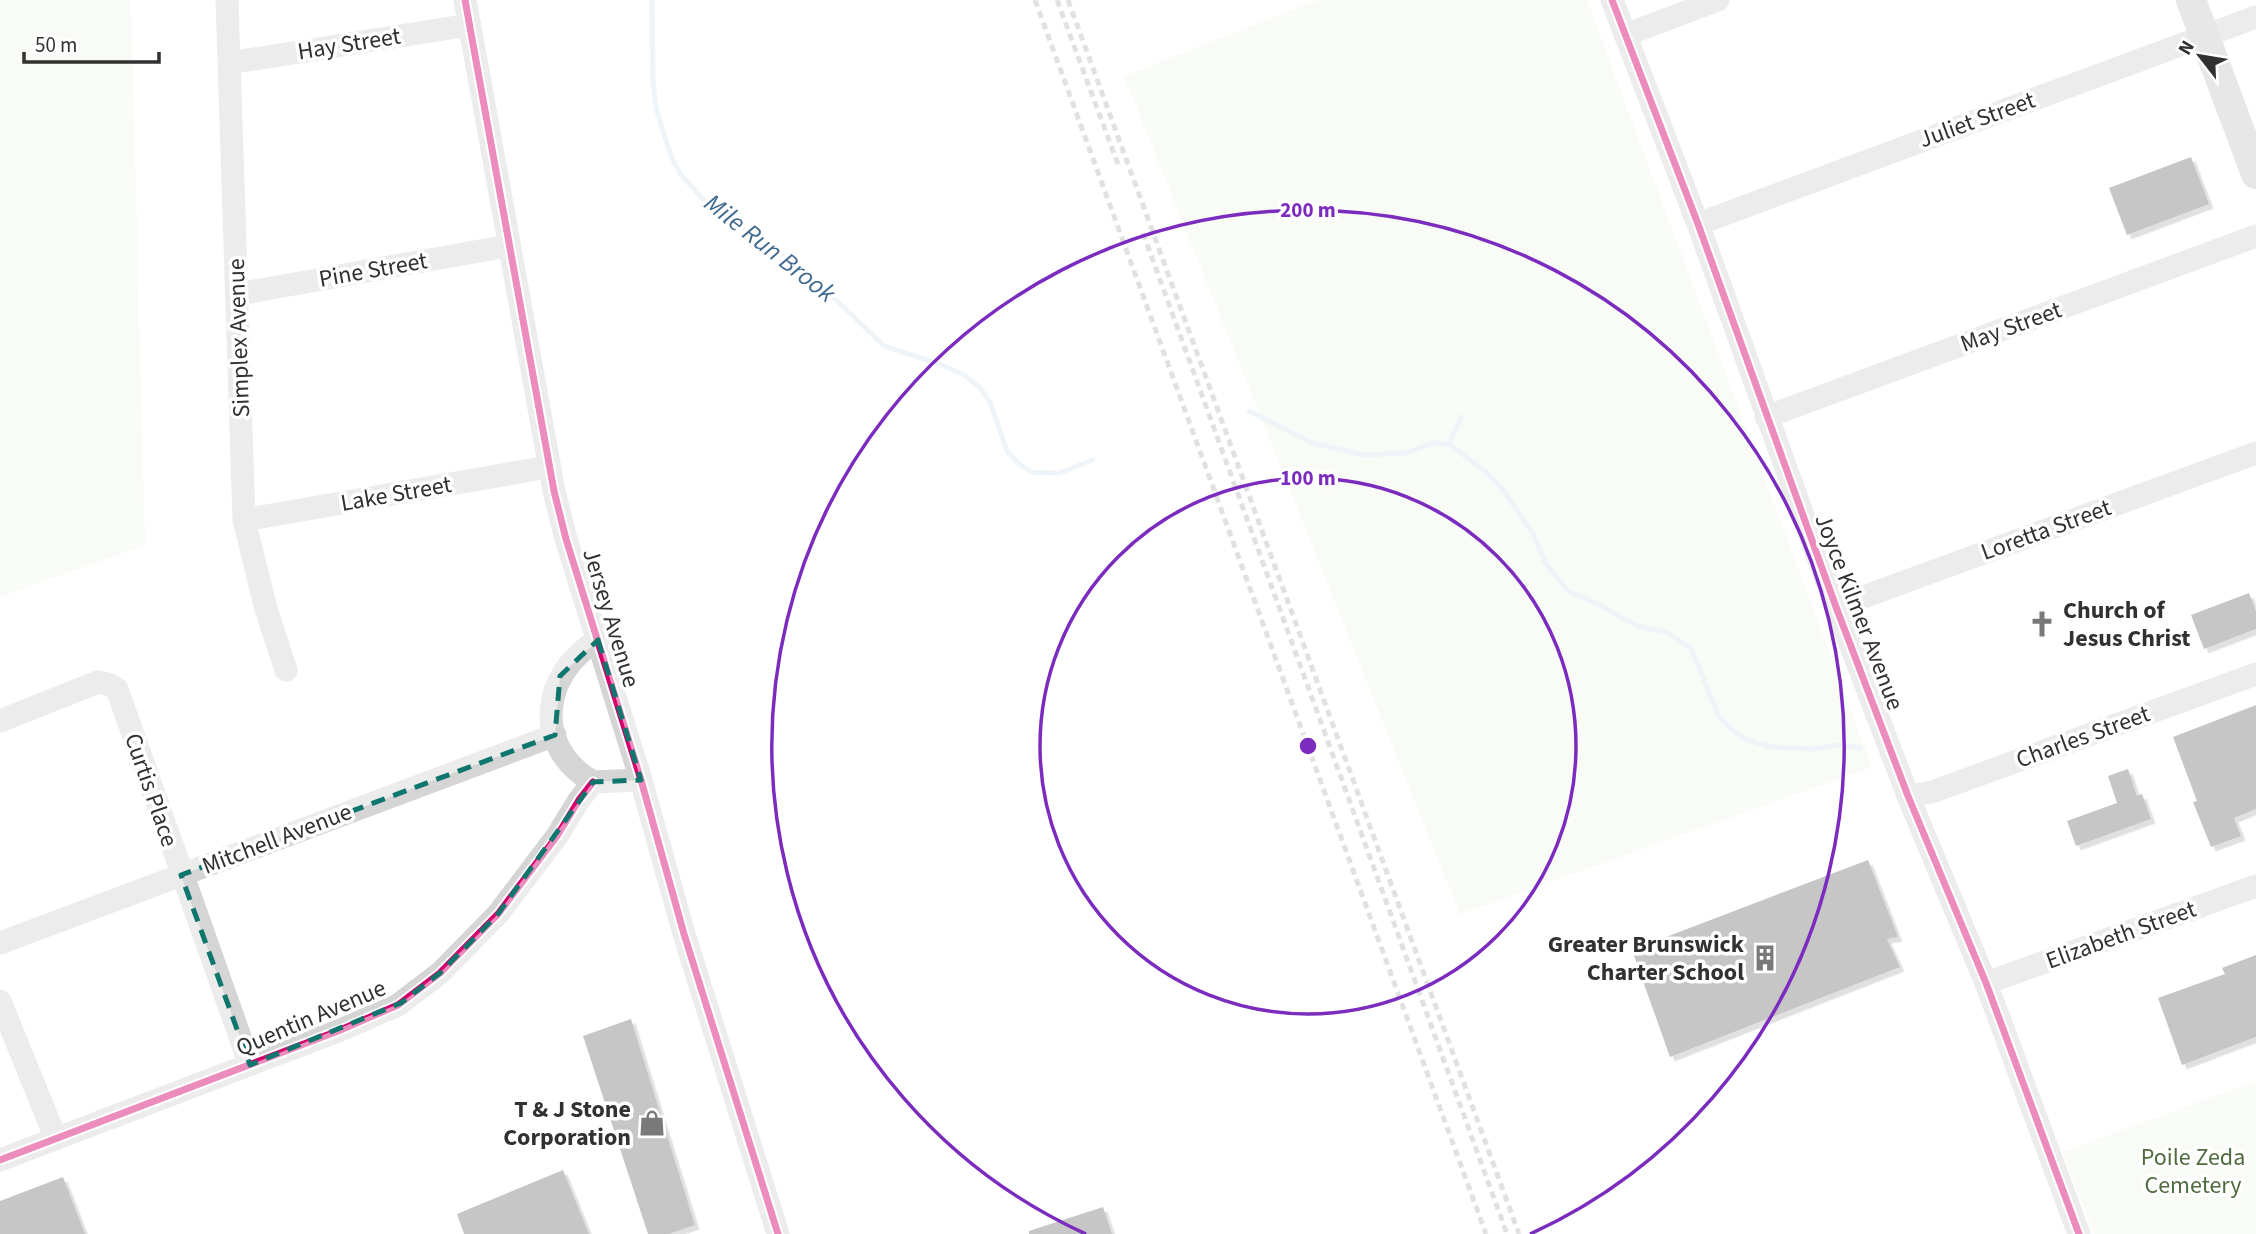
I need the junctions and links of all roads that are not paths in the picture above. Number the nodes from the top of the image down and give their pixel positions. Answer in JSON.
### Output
{"nodes":[{"id":1,"x":227,"y":0,"type":"edge"},
{"id":2,"x":465,"y":0,"type":"edge"},
{"id":3,"x":1612,"y":0,"type":"edge"},
{"id":4,"x":1718,"y":0,"type":"edge"},
{"id":5,"x":2191,"y":0,"type":"edge"},
{"id":6,"x":2256,"y":17,"type":"edge"},
{"id":7,"x":469,"y":25,"type":"junction"},
{"id":8,"x":1625,"y":35,"type":"junction"},
{"id":9,"x":2204,"y":35,"type":"junction"},
{"id":10,"x":229,"y":63,"type":"junction"},
{"id":11,"x":2256,"y":174,"type":"edge"},
{"id":12,"x":1698,"y":224,"type":"junction"},
{"id":13,"x":2256,"y":236,"type":"edge"},
{"id":14,"x":508,"y":246,"type":"junction"},
{"id":15,"x":238,"y":294,"type":"junction"},
{"id":16,"x":1766,"y":417,"type":"junction"},
{"id":17,"x":2256,"y":453,"type":"edge"},
{"id":18,"x":548,"y":467,"type":"junction"},
{"id":19,"x":244,"y":520,"type":"junction"},
{"id":20,"x":1836,"y":607,"type":"junction"},
{"id":21,"x":598,"y":640,"type":"junction"},
{"id":22,"x":286,"y":670,"type":"dead end"},
{"id":23,"x":2256,"y":674,"type":"edge"},
{"id":24,"x":0,"y":721,"type":"edge"},
{"id":25,"x":555,"y":736,"type":"junction"},
{"id":26,"x":642,"y":780,"type":"junction"},
{"id":27,"x":593,"y":782,"type":"junction"},
{"id":28,"x":1908,"y":796,"type":"junction"},
{"id":29,"x":181,"y":875,"type":"junction"},
{"id":30,"x":2256,"y":886,"type":"edge"},
{"id":31,"x":0,"y":943,"type":"edge"},
{"id":32,"x":1986,"y":983,"type":"junction"},
{"id":33,"x":0,"y":1001,"type":"edge"},
{"id":34,"x":250,"y":1065,"type":"junction"},
{"id":35,"x":56,"y":1139,"type":"junction"},
{"id":36,"x":0,"y":1160,"type":"edge"},
{"id":37,"x":778,"y":1234,"type":"edge"},
{"id":38,"x":2079,"y":1234,"type":"edge"}],
"edges":[{"from":1,"to":10,"type":"street","name":"Simplex Avenue"},
{"from":2,"to":7,"type":"street","name":"Jersey Avenue"},
{"from":3,"to":8,"type":"street","name":"Joyce Kilmer Avenue"},
{"from":4,"to":8,"type":"street"},
{"from":5,"to":9,"type":"main road"},
{"from":6,"to":9,"type":"street","name":"Juliet Street"},
{"from":7,"to":10,"type":"street","name":"Hay Street"},
{"from":7,"to":14,"type":"street","name":"Jersey Avenue"},
{"from":8,"to":12,"type":"street","name":"Joyce Kilmer Avenue"},
{"from":9,"to":11,"type":"main road"},
{"from":9,"to":12,"type":"street","name":"Juliet Street"},
{"from":10,"to":15,"type":"street","name":"Simplex Avenue"},
{"from":12,"to":16,"type":"street","name":"Joyce Kilmer Avenue"},
{"from":13,"to":16,"type":"street","name":"May Street"},
{"from":14,"to":15,"type":"street","name":"Pine Street"},
{"from":14,"to":18,"type":"street","name":"Jersey Avenue"},
{"from":15,"to":19,"type":"street","name":"Simplex Avenue"},
{"from":16,"to":20,"type":"street","name":"Joyce Kilmer Avenue"},
{"from":17,"to":20,"type":"street","name":"Loretta Street"},
{"from":18,"to":19,"type":"street","name":"Lake Street"},
{"from":18,"to":21,"type":"street","name":"Jersey Avenue"},
{"from":19,"to":22,"type":"street","name":"Simplex Avenue"},
{"from":20,"to":28,"type":"street","name":"Joyce Kilmer Avenue"},
{"from":21,"to":25,"type":"street"},
{"from":21,"to":26,"type":"street","name":"Jersey Avenue"},
{"from":23,"to":28,"type":"street","name":"Charles Street"},
{"from":24,"to":29,"type":"street","name":"Curtis Place"},
{"from":25,"to":27,"type":"street"},
{"from":25,"to":29,"type":"street","name":"Mitchell Avenue"},
{"from":26,"to":27,"type":"street"},
{"from":26,"to":37,"type":"street","name":"Jersey Avenue"},
{"from":27,"to":34,"type":"street","name":"Quentin Avenue"},
{"from":28,"to":32,"type":"street","name":"Joyce Kilmer Avenue"},
{"from":29,"to":31,"type":"street","name":"Mitchell Avenue"},
{"from":29,"to":34,"type":"street","name":"Curtis Place"},
{"from":30,"to":32,"type":"street","name":"Elizabeth Street"},
{"from":32,"to":38,"type":"street","name":"Joyce Kilmer Avenue"},
{"from":33,"to":35,"type":"street"},
{"from":34,"to":35,"type":"street","name":"Quentin Avenue"},
{"from":35,"to":36,"type":"street","name":"Quentin Avenue"}]}
